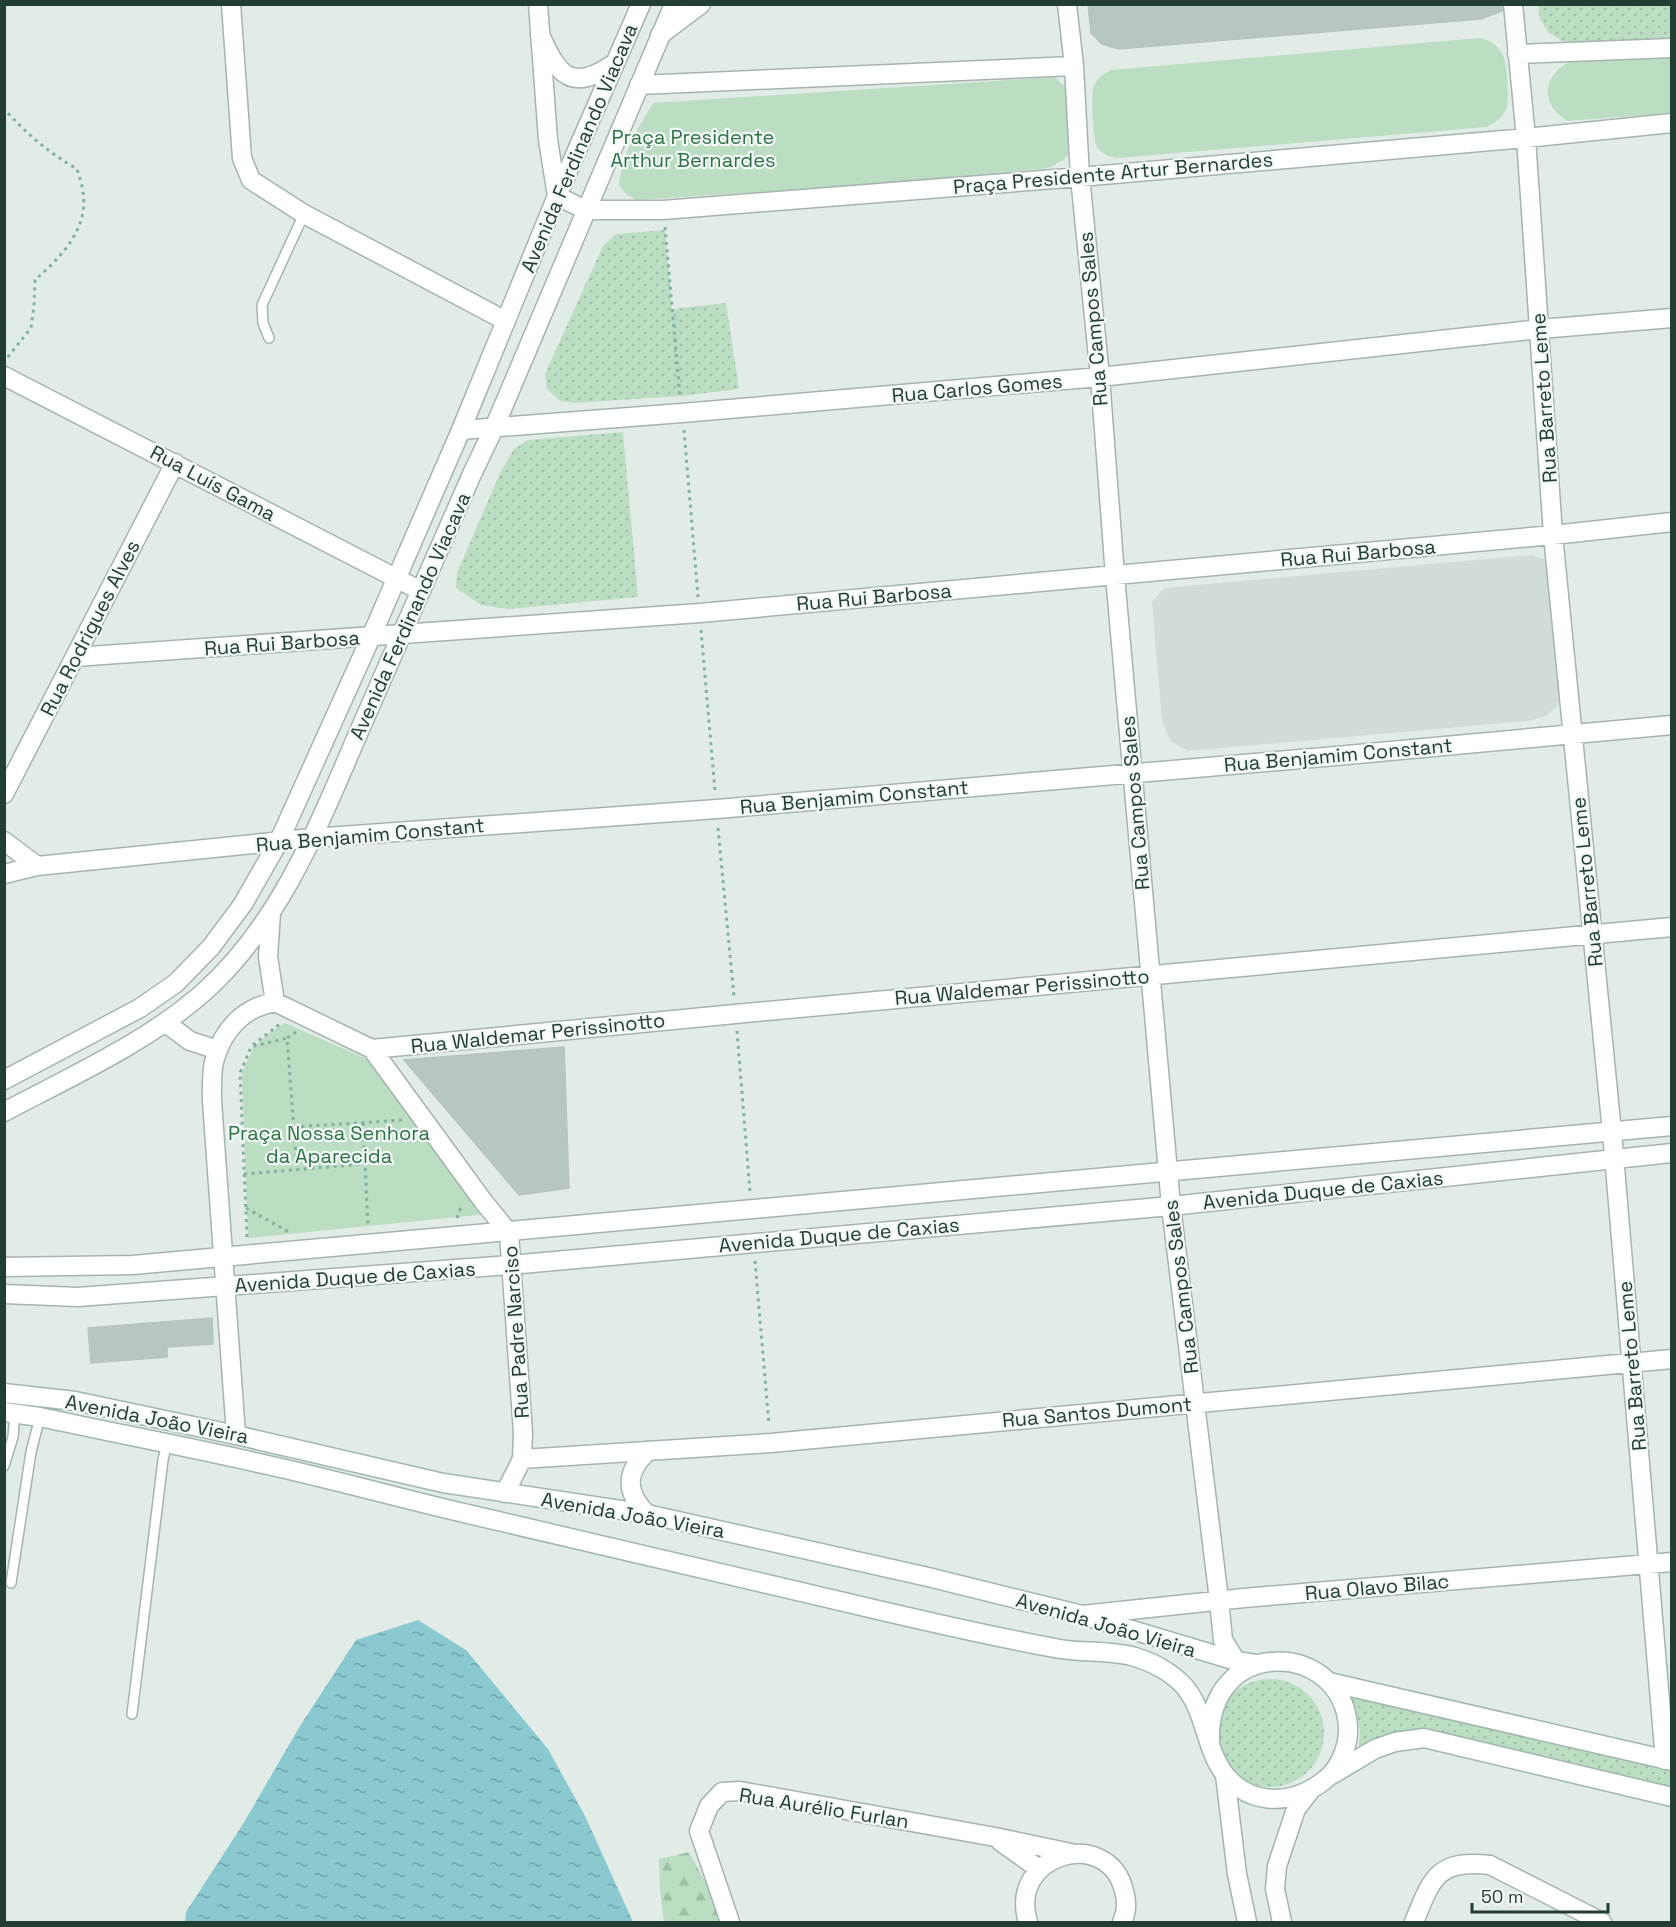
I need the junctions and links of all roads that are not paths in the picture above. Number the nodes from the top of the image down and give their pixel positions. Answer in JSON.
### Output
{"nodes":[{"id":1,"x":231,"y":4,"type":"edge"},
{"id":2,"x":538,"y":4,"type":"edge"},
{"id":3,"x":641,"y":4,"type":"edge"},
{"id":4,"x":674,"y":4,"type":"edge"},
{"id":5,"x":701,"y":4,"type":"edge"},
{"id":6,"x":1067,"y":4,"type":"edge"},
{"id":7,"x":1513,"y":4,"type":"edge"},
{"id":8,"x":540,"y":35,"type":"junction"},
{"id":9,"x":660,"y":35,"type":"junction"},
{"id":10,"x":1671,"y":48,"type":"edge"},
{"id":11,"x":1517,"y":54,"type":"junction"},
{"id":12,"x":615,"y":63,"type":"junction"},
{"id":13,"x":1074,"y":66,"type":"junction"},
{"id":14,"x":639,"y":85,"type":"junction"},
{"id":15,"x":1671,"y":123,"type":"edge"},
{"id":16,"x":1526,"y":138,"type":"junction"},
{"id":17,"x":1080,"y":177,"type":"junction"},
{"id":18,"x":557,"y":196,"type":"junction"},
{"id":19,"x":586,"y":210,"type":"junction"},
{"id":20,"x":304,"y":214,"type":"junction"},
{"id":21,"x":1671,"y":318,"type":"edge"},
{"id":22,"x":506,"y":321,"type":"junction"},
{"id":23,"x":1540,"y":329,"type":"junction"},
{"id":24,"x":269,"y":338,"type":"dead end"},
{"id":25,"x":4,"y":376,"type":"edge"},
{"id":26,"x":1100,"y":377,"type":"junction"},
{"id":27,"x":494,"y":428,"type":"junction"},
{"id":28,"x":461,"y":430,"type":"junction"},
{"id":29,"x":175,"y":463,"type":"junction"},
{"id":30,"x":1671,"y":522,"type":"edge"},
{"id":31,"x":1553,"y":535,"type":"junction"},
{"id":32,"x":1115,"y":576,"type":"junction"},
{"id":33,"x":396,"y":579,"type":"junction"},
{"id":34,"x":421,"y":591,"type":"junction"},
{"id":35,"x":401,"y":633,"type":"junction"},
{"id":36,"x":371,"y":637,"type":"junction"},
{"id":37,"x":75,"y":657,"type":"junction"},
{"id":38,"x":1671,"y":725,"type":"edge"},
{"id":39,"x":1572,"y":733,"type":"junction"},
{"id":40,"x":1132,"y":772,"type":"junction"},
{"id":41,"x":4,"y":794,"type":"edge"},
{"id":42,"x":312,"y":838,"type":"junction"},
{"id":43,"x":4,"y":841,"type":"edge"},
{"id":44,"x":279,"y":842,"type":"junction"},
{"id":45,"x":37,"y":866,"type":"junction"},
{"id":46,"x":4,"y":873,"type":"edge"},
{"id":47,"x":271,"y":913,"type":"junction"},
{"id":48,"x":1671,"y":927,"type":"edge"},
{"id":49,"x":1592,"y":934,"type":"junction"},
{"id":50,"x":1150,"y":975,"type":"junction"},
{"id":51,"x":275,"y":1002,"type":"junction"},
{"id":52,"x":166,"y":1023,"type":"junction"},
{"id":53,"x":372,"y":1049,"type":"junction"},
{"id":54,"x":218,"y":1050,"type":"junction"},
{"id":55,"x":4,"y":1080,"type":"edge"},
{"id":56,"x":4,"y":1112,"type":"edge"},
{"id":57,"x":1671,"y":1126,"type":"edge"},
{"id":58,"x":1612,"y":1132,"type":"junction"},
{"id":59,"x":1671,"y":1153,"type":"edge"},
{"id":60,"x":1614,"y":1158,"type":"junction"},
{"id":61,"x":1169,"y":1172,"type":"junction"},
{"id":62,"x":1171,"y":1206,"type":"junction"},
{"id":63,"x":509,"y":1233,"type":"junction"},
{"id":64,"x":224,"y":1256,"type":"junction"},
{"id":65,"x":510,"y":1265,"type":"junction"},
{"id":66,"x":4,"y":1267,"type":"edge"},
{"id":67,"x":226,"y":1286,"type":"junction"},
{"id":68,"x":4,"y":1294,"type":"edge"},
{"id":69,"x":1671,"y":1359,"type":"edge"},
{"id":70,"x":1631,"y":1363,"type":"junction"},
{"id":71,"x":4,"y":1393,"type":"edge"},
{"id":72,"x":1194,"y":1403,"type":"junction"},
{"id":73,"x":10,"y":1413,"type":"edge"},
{"id":74,"x":40,"y":1417,"type":"junction"},
{"id":75,"x":236,"y":1435,"type":"junction"},
{"id":76,"x":167,"y":1443,"type":"junction"},
{"id":77,"x":648,"y":1451,"type":"junction"},
{"id":78,"x":522,"y":1459,"type":"junction"},
{"id":79,"x":4,"y":1466,"type":"edge"},
{"id":80,"x":505,"y":1493,"type":"junction"},
{"id":81,"x":647,"y":1514,"type":"junction"},
{"id":82,"x":1671,"y":1562,"type":"edge"},
{"id":83,"x":1648,"y":1564,"type":"junction"},
{"id":84,"x":11,"y":1583,"type":"dead end"},
{"id":85,"x":1218,"y":1600,"type":"junction"},
{"id":86,"x":1082,"y":1615,"type":"junction"},
{"id":87,"x":1236,"y":1661,"type":"junction"},
{"id":88,"x":1256,"y":1664,"type":"junction"},
{"id":89,"x":1329,"y":1682,"type":"junction"},
{"id":90,"x":132,"y":1714,"type":"dead end"},
{"id":91,"x":1210,"y":1744,"type":"junction"},
{"id":92,"x":1668,"y":1761,"type":"edge"},
{"id":93,"x":1225,"y":1775,"type":"junction"},
{"id":94,"x":1332,"y":1775,"type":"junction"},
{"id":95,"x":1309,"y":1792,"type":"junction"},
{"id":96,"x":1671,"y":1797,"type":"edge"},
{"id":97,"x":995,"y":1837,"type":"junction"},
{"id":98,"x":1071,"y":1853,"type":"junction"},
{"id":99,"x":1039,"y":1869,"type":"junction"},
{"id":100,"x":730,"y":1923,"type":"edge"},
{"id":101,"x":1028,"y":1923,"type":"edge"},
{"id":102,"x":1122,"y":1923,"type":"edge"},
{"id":103,"x":1247,"y":1923,"type":"edge"},
{"id":104,"x":1281,"y":1923,"type":"edge"},
{"id":105,"x":1414,"y":1923,"type":"edge"},
{"id":106,"x":1602,"y":1923,"type":"edge"}],
"edges":[{"from":1,"to":20,"type":"street"},
{"from":2,"to":8,"type":"street"},
{"from":3,"to":12,"type":"street","name":"Avenida Ferdinando Viacava"},
{"from":4,"to":9,"type":"street","name":"Avenida Ferdinando Viacava"},
{"from":5,"to":9,"type":"street"},
{"from":6,"to":13,"type":"street","name":"Rua Campos Sales"},
{"from":7,"to":11,"type":"street","name":"Rua Barreto Leme"},
{"from":8,"to":12,"type":"street"},
{"from":8,"to":18,"type":"street"},
{"from":9,"to":14,"type":"street","name":"Avenida Ferdinando Viacava"},
{"from":10,"to":11,"type":"street"},
{"from":11,"to":16,"type":"street","name":"Rua Barreto Leme"},
{"from":12,"to":18,"type":"street","name":"Avenida Ferdinando Viacava"},
{"from":13,"to":14,"type":"street"},
{"from":13,"to":17,"type":"street","name":"Rua Campos Sales"},
{"from":14,"to":19,"type":"street","name":"Avenida Ferdinando Viacava"},
{"from":15,"to":16,"type":"street","name":"Praça Presidente Artur Bernardes"},
{"from":16,"to":17,"type":"street","name":"Praça Presidente Artur Bernardes"},
{"from":16,"to":23,"type":"street","name":"Rua Barreto Leme"},
{"from":17,"to":19,"type":"street","name":"Praça Presidente Artur Bernardes"},
{"from":17,"to":26,"type":"street","name":"Rua Campos Sales"},
{"from":18,"to":19,"type":"street","name":"Praça Presidente Artur Bernardes"},
{"from":18,"to":22,"type":"street","name":"Avenida Ferdinando Viacava"},
{"from":19,"to":27,"type":"street","name":"Avenida Ferdinando Viacava"},
{"from":20,"to":22,"type":"street"},
{"from":20,"to":24,"type":"lane"},
{"from":21,"to":23,"type":"street","name":"Rua Carlos Gomes"},
{"from":22,"to":28,"type":"street","name":"Avenida Ferdinando Viacava"},
{"from":23,"to":26,"type":"street","name":"Rua Carlos Gomes"},
{"from":23,"to":31,"type":"street","name":"Rua Barreto Leme"},
{"from":25,"to":29,"type":"street","name":"Rua Luís Gama"},
{"from":26,"to":27,"type":"street","name":"Rua Carlos Gomes"},
{"from":26,"to":32,"type":"street","name":"Rua Campos Sales"},
{"from":27,"to":28,"type":"street","name":"Rua Carlos Gomes"},
{"from":27,"to":34,"type":"street","name":"Avenida Ferdinando Viacava"},
{"from":28,"to":33,"type":"street","name":"Avenida Ferdinando Viacava"},
{"from":29,"to":33,"type":"street","name":"Rua Luís Gama"},
{"from":29,"to":37,"type":"street","name":"Rua Rodrigues Alves"},
{"from":30,"to":31,"type":"street","name":"Rua Rui Barbosa"},
{"from":31,"to":32,"type":"street","name":"Rua Rui Barbosa"},
{"from":31,"to":39,"type":"street","name":"Rua Barreto Leme"},
{"from":32,"to":35,"type":"street","name":"Rua Rui Barbosa"},
{"from":32,"to":40,"type":"street","name":"Rua Campos Sales"},
{"from":33,"to":34,"type":"street","name":"Rua Luís Gama"},
{"from":33,"to":36,"type":"street","name":"Avenida Ferdinando Viacava"},
{"from":34,"to":35,"type":"street","name":"Avenida Ferdinando Viacava"},
{"from":35,"to":36,"type":"street","name":"Rua Rui Barbosa"},
{"from":35,"to":42,"type":"street","name":"Avenida Ferdinando Viacava"},
{"from":36,"to":37,"type":"street","name":"Rua Rui Barbosa"},
{"from":36,"to":44,"type":"street","name":"Avenida Ferdinando Viacava"},
{"from":37,"to":41,"type":"street","name":"Rua Rodrigues Alves"},
{"from":38,"to":39,"type":"street","name":"Rua Benjamim Constant"},
{"from":39,"to":40,"type":"street","name":"Rua Benjamim Constant"},
{"from":39,"to":49,"type":"street","name":"Rua Barreto Leme"},
{"from":40,"to":42,"type":"street","name":"Rua Benjamim Constant"},
{"from":40,"to":50,"type":"street","name":"Rua Campos Sales"},
{"from":42,"to":44,"type":"street","name":"Rua Benjamim Constant"},
{"from":42,"to":47,"type":"street","name":"Avenida Ferdinando Viacava"},
{"from":43,"to":45,"type":"street"},
{"from":44,"to":45,"type":"street","name":"Rua Benjamim Constant"},
{"from":44,"to":55,"type":"street","name":"Avenida Ferdinando Viacava"},
{"from":45,"to":46,"type":"street","name":"Rua Benjamim Constant"},
{"from":47,"to":51,"type":"street"},
{"from":47,"to":52,"type":"street","name":"Avenida Ferdinando Viacava"},
{"from":48,"to":49,"type":"street","name":"Rua Waldemar Perissinotto"},
{"from":49,"to":50,"type":"street","name":"Rua Waldemar Perissinotto"},
{"from":49,"to":58,"type":"street","name":"Rua Barreto Leme"},
{"from":50,"to":53,"type":"street","name":"Rua Waldemar Perissinotto"},
{"from":50,"to":61,"type":"street","name":"Rua Campos Sales"},
{"from":51,"to":53,"type":"street","name":"Rua Padre Narciso"},
{"from":51,"to":54,"type":"street"},
{"from":52,"to":54,"type":"street"},
{"from":52,"to":56,"type":"street","name":"Avenida Ferdinando Viacava"},
{"from":53,"to":63,"type":"street","name":"Rua Padre Narciso"},
{"from":54,"to":64,"type":"street"},
{"from":57,"to":58,"type":"street","name":"Avenida Duque de Caxias"},
{"from":58,"to":60,"type":"street","name":"Rua Barreto Leme"},
{"from":58,"to":61,"type":"street","name":"Avenida Duque de Caxias"},
{"from":59,"to":60,"type":"street","name":"Avenida Duque de Caxias"},
{"from":60,"to":62,"type":"street","name":"Avenida Duque de Caxias"},
{"from":60,"to":70,"type":"street","name":"Rua Barreto Leme"},
{"from":61,"to":62,"type":"street","name":"Rua Campos Sales"},
{"from":61,"to":63,"type":"street","name":"Avenida Duque de Caxias"},
{"from":62,"to":65,"type":"street","name":"Avenida Duque de Caxias"},
{"from":62,"to":72,"type":"street","name":"Rua Campos Sales"},
{"from":63,"to":64,"type":"street","name":"Avenida Duque de Caxias"},
{"from":63,"to":65,"type":"street","name":"Rua Padre Narciso"},
{"from":64,"to":66,"type":"street","name":"Avenida Duque de Caxias"},
{"from":64,"to":67,"type":"street"},
{"from":65,"to":67,"type":"street","name":"Avenida Duque de Caxias"},
{"from":65,"to":78,"type":"street","name":"Rua Padre Narciso"},
{"from":67,"to":68,"type":"street","name":"Avenida Duque de Caxias"},
{"from":67,"to":75,"type":"street"},
{"from":69,"to":70,"type":"street","name":"Rua Santos Dumont"},
{"from":70,"to":72,"type":"street","name":"Rua Santos Dumont"},
{"from":70,"to":83,"type":"street","name":"Rua Barreto Leme"},
{"from":71,"to":75,"type":"street","name":"Avenida João Vieira"},
{"from":72,"to":77,"type":"street","name":"Rua Santos Dumont"},
{"from":72,"to":85,"type":"street","name":"Rua Campos Sales"},
{"from":73,"to":74,"type":"street","name":"Avenida João Vieira"},
{"from":73,"to":79,"type":"lane"},
{"from":74,"to":76,"type":"street","name":"Avenida João Vieira"},
{"from":74,"to":84,"type":"lane"},
{"from":75,"to":80,"type":"street","name":"Avenida João Vieira"},
{"from":76,"to":90,"type":"lane"},
{"from":76,"to":91,"type":"street","name":"Avenida João Vieira"},
{"from":77,"to":78,"type":"street","name":"Rua Santos Dumont"},
{"from":77,"to":81,"type":"street"},
{"from":78,"to":80,"type":"street","name":"Rua Padre Narciso"},
{"from":80,"to":81,"type":"street","name":"Avenida João Vieira"},
{"from":81,"to":86,"type":"street","name":"Avenida João Vieira"},
{"from":82,"to":83,"type":"street","name":"Rua Olavo Bilac"},
{"from":83,"to":85,"type":"street","name":"Rua Olavo Bilac"},
{"from":83,"to":92,"type":"street","name":"Rua Barreto Leme"},
{"from":85,"to":86,"type":"street","name":"Rua Olavo Bilac"},
{"from":85,"to":87,"type":"street","name":"Rua Campos Sales"},
{"from":86,"to":87,"type":"street","name":"Avenida João Vieira"},
{"from":87,"to":88,"type":"street","name":"Avenida João Vieira"},
{"from":88,"to":89,"type":"street"},
{"from":88,"to":91,"type":"street"},
{"from":89,"to":92,"type":"street"},
{"from":89,"to":94,"type":"street"},
{"from":91,"to":93,"type":"street"},
{"from":93,"to":95,"type":"street"},
{"from":93,"to":103,"type":"street"},
{"from":94,"to":95,"type":"street"},
{"from":94,"to":96,"type":"street"},
{"from":95,"to":104,"type":"street"},
{"from":97,"to":98,"type":"street","name":"Rua Aurélio Furlan"},
{"from":97,"to":99,"type":"street","name":"Rua Aurélio Furlan"},
{"from":97,"to":100,"type":"street","name":"Rua Aurélio Furlan"},
{"from":98,"to":99,"type":"street"},
{"from":98,"to":102,"type":"street","name":"Rua Aurélio Furlan"},
{"from":99,"to":101,"type":"street"},
{"from":105,"to":106,"type":"street"}]}
